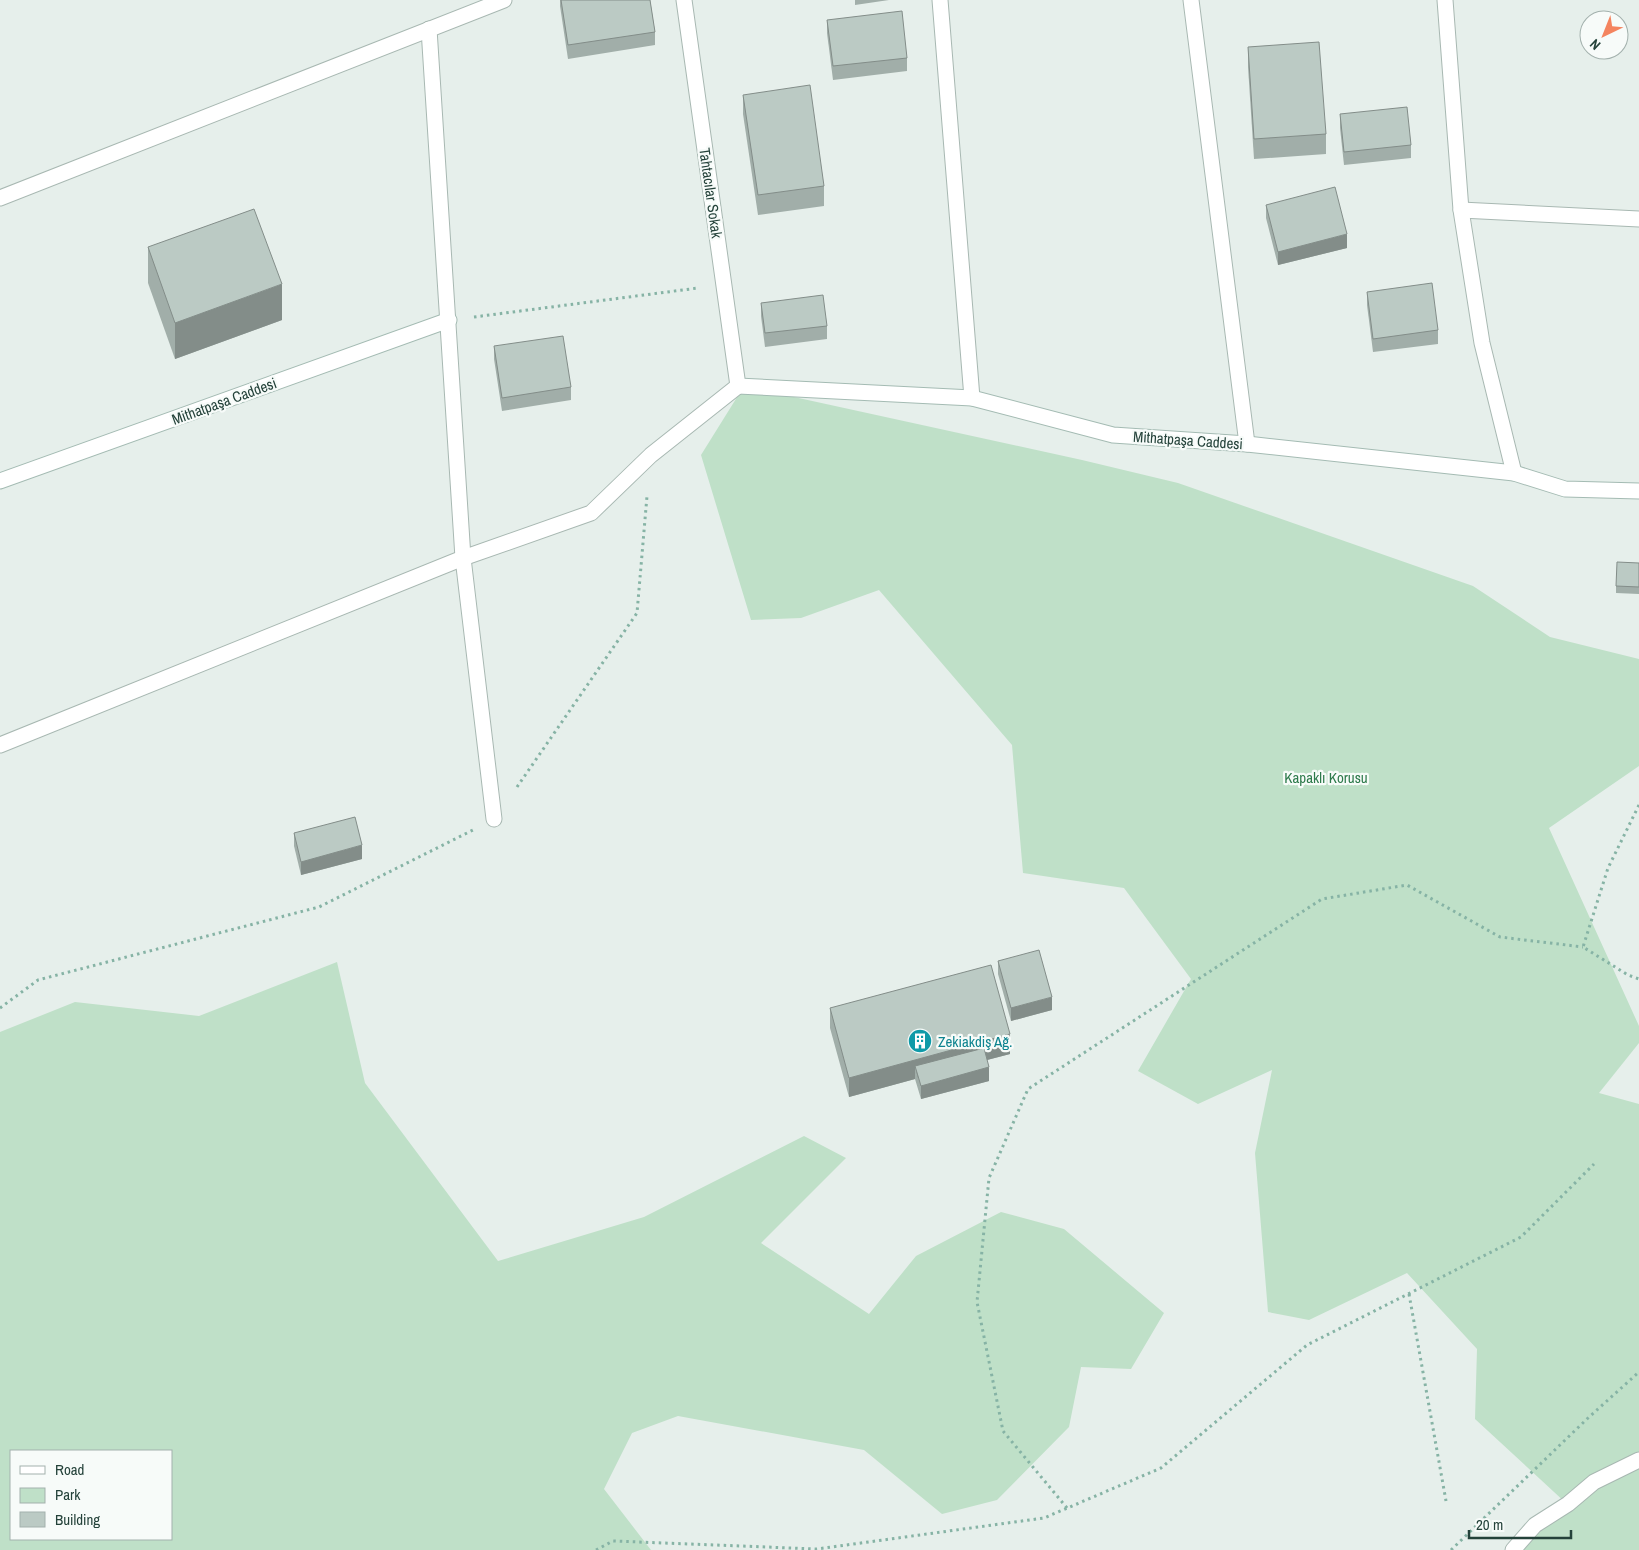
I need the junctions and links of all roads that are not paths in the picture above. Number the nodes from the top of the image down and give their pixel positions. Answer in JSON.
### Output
{"nodes":[{"id":1,"x":504,"y":0,"type":"edge"},
{"id":2,"x":684,"y":0,"type":"edge"},
{"id":3,"x":940,"y":0,"type":"edge"},
{"id":4,"x":1191,"y":0,"type":"edge"},
{"id":5,"x":1445,"y":0,"type":"edge"},
{"id":6,"x":429,"y":29,"type":"junction"},
{"id":7,"x":0,"y":198,"type":"edge"},
{"id":8,"x":1461,"y":210,"type":"junction"},
{"id":9,"x":1639,"y":219,"type":"edge"},
{"id":10,"x":449,"y":320,"type":"junction"},
{"id":11,"x":738,"y":386,"type":"junction"},
{"id":12,"x":972,"y":398,"type":"junction"},
{"id":13,"x":1247,"y":444,"type":"junction"},
{"id":14,"x":1514,"y":473,"type":"junction"},
{"id":15,"x":0,"y":481,"type":"edge"},
{"id":16,"x":1639,"y":491,"type":"edge"},
{"id":17,"x":463,"y":558,"type":"junction"},
{"id":18,"x":0,"y":745,"type":"edge"},
{"id":19,"x":494,"y":819,"type":"road end"},
{"id":20,"x":1639,"y":1460,"type":"edge"},
{"id":21,"x":1513,"y":1550,"type":"edge"}],
"edges":[{"from":1,"to":6,"type":"street"},
{"from":2,"to":11,"type":"street","name":"Tahtacılar Sokak"},
{"from":3,"to":12,"type":"street"},
{"from":4,"to":13,"type":"street"},
{"from":5,"to":8,"type":"street"},
{"from":6,"to":7,"type":"street"},
{"from":6,"to":10,"type":"street"},
{"from":8,"to":9,"type":"street"},
{"from":8,"to":14,"type":"street"},
{"from":10,"to":15,"type":"street","name":"Mithatpaşa Caddesi"},
{"from":10,"to":17,"type":"street"},
{"from":11,"to":12,"type":"street","name":"Mithatpaşa Caddesi"},
{"from":11,"to":17,"type":"street"},
{"from":12,"to":13,"type":"street","name":"Mithatpaşa Caddesi"},
{"from":13,"to":14,"type":"street","name":"Mithatpaşa Caddesi"},
{"from":14,"to":16,"type":"street","name":"Mithatpaşa Caddesi"},
{"from":17,"to":18,"type":"street"},
{"from":17,"to":19,"type":"street"},
{"from":20,"to":21,"type":"street"}]}
